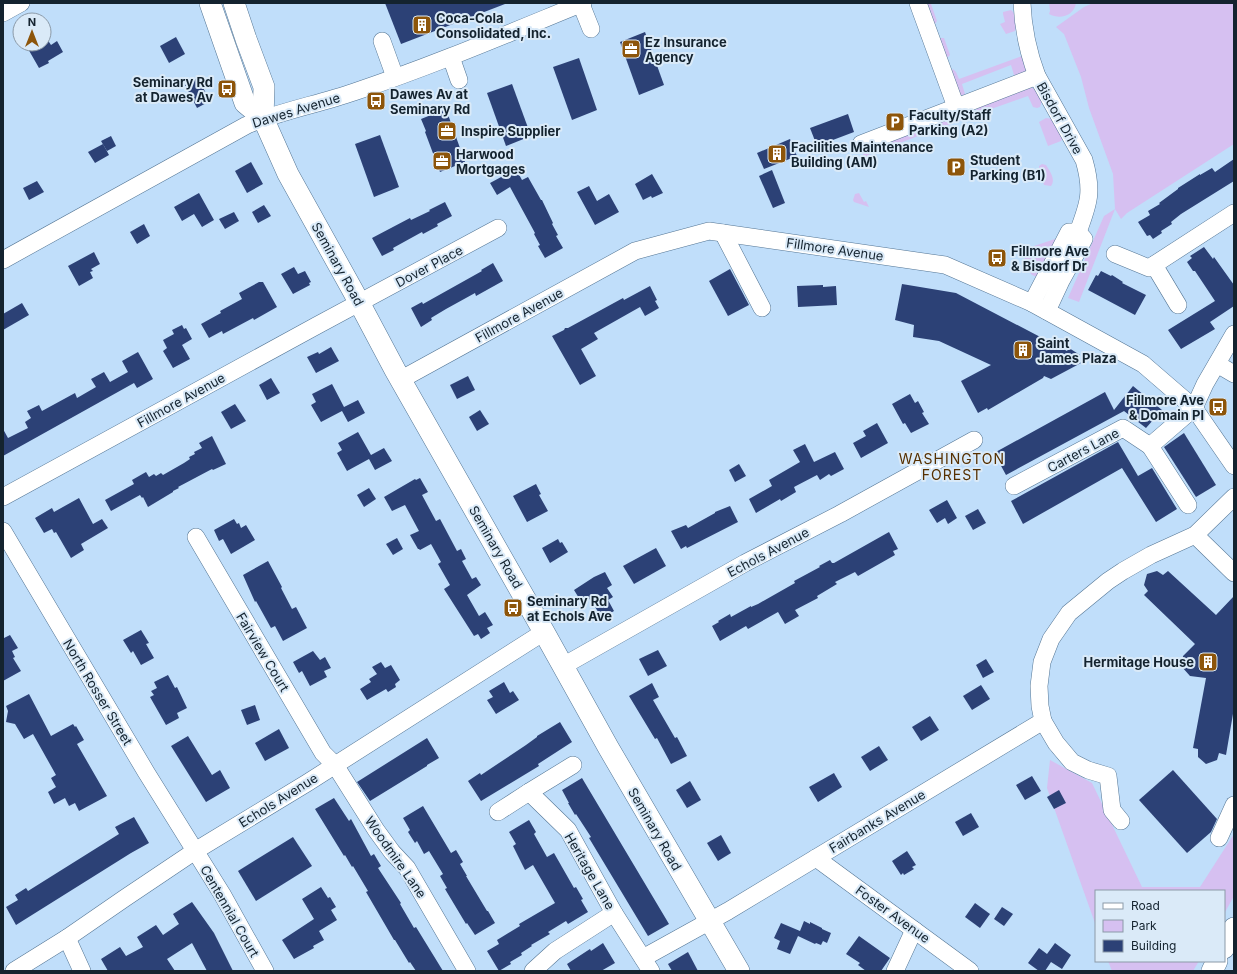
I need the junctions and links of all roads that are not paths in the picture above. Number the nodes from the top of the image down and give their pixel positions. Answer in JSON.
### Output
{"nodes":[{"id":1,"x":21,"y":3,"type":"edge"},
{"id":2,"x":210,"y":3,"type":"edge"},
{"id":3,"x":234,"y":3,"type":"edge"},
{"id":4,"x":582,"y":3,"type":"edge"},
{"id":5,"x":918,"y":3,"type":"edge"},
{"id":6,"x":1022,"y":3,"type":"edge"},
{"id":7,"x":3,"y":14,"type":"edge"},
{"id":8,"x":591,"y":29,"type":"dead end"},
{"id":9,"x":382,"y":41,"type":"dead end"},
{"id":10,"x":451,"y":57,"type":"junction"},
{"id":11,"x":1037,"y":76,"type":"junction"},
{"id":12,"x":395,"y":77,"type":"junction"},
{"id":13,"x":459,"y":80,"type":"dead end"},
{"id":14,"x":956,"y":107,"type":"junction"},
{"id":15,"x":263,"y":118,"type":"junction"},
{"id":16,"x":861,"y":144,"type":"dead end"},
{"id":17,"x":1234,"y":213,"type":"edge"},
{"id":18,"x":498,"y":228,"type":"dead end"},
{"id":19,"x":724,"y":233,"type":"junction"},
{"id":20,"x":1115,"y":254,"type":"dead end"},
{"id":21,"x":3,"y":260,"type":"edge"},
{"id":22,"x":1154,"y":265,"type":"junction"},
{"id":23,"x":359,"y":303,"type":"junction"},
{"id":24,"x":1178,"y":305,"type":"dead end"},
{"id":25,"x":1040,"y":307,"type":"junction"},
{"id":26,"x":762,"y":308,"type":"dead end"},
{"id":27,"x":1234,"y":334,"type":"edge"},
{"id":28,"x":1217,"y":364,"type":"junction"},
{"id":29,"x":1234,"y":374,"type":"edge"},
{"id":30,"x":400,"y":380,"type":"junction"},
{"id":31,"x":1194,"y":408,"type":"junction"},
{"id":32,"x":974,"y":440,"type":"dead end"},
{"id":33,"x":1150,"y":446,"type":"junction"},
{"id":34,"x":1234,"y":466,"type":"edge"},
{"id":35,"x":1014,"y":486,"type":"dead end"},
{"id":36,"x":3,"y":497,"type":"edge"},
{"id":37,"x":1234,"y":497,"type":"edge"},
{"id":38,"x":1188,"y":505,"type":"dead end"},
{"id":39,"x":3,"y":531,"type":"edge"},
{"id":40,"x":1195,"y":535,"type":"junction"},
{"id":41,"x":196,"y":537,"type":"dead end"},
{"id":42,"x":1234,"y":573,"type":"edge"},
{"id":43,"x":544,"y":632,"type":"junction"},
{"id":44,"x":563,"y":666,"type":"junction"},
{"id":45,"x":1043,"y":721,"type":"junction"},
{"id":46,"x":335,"y":765,"type":"junction"},
{"id":47,"x":573,"y":765,"type":"dead end"},
{"id":48,"x":529,"y":792,"type":"junction"},
{"id":49,"x":1234,"y":805,"type":"edge"},
{"id":50,"x":498,"y":812,"type":"dead end"},
{"id":51,"x":1121,"y":821,"type":"dead end"},
{"id":52,"x":1219,"y":838,"type":"dead end"},
{"id":53,"x":195,"y":851,"type":"junction"},
{"id":54,"x":816,"y":858,"type":"junction"},
{"id":55,"x":614,"y":913,"type":"junction"},
{"id":56,"x":710,"y":921,"type":"junction"},
{"id":57,"x":1234,"y":928,"type":"edge"},
{"id":58,"x":914,"y":930,"type":"junction"},
{"id":59,"x":67,"y":938,"type":"junction"},
{"id":60,"x":1225,"y":946,"type":"edge"},
{"id":61,"x":1216,"y":962,"type":"edge"},
{"id":62,"x":647,"y":965,"type":"edge"},
{"id":63,"x":14,"y":971,"type":"edge"},
{"id":64,"x":82,"y":971,"type":"edge"},
{"id":65,"x":265,"y":971,"type":"edge"},
{"id":66,"x":467,"y":971,"type":"edge"},
{"id":67,"x":533,"y":971,"type":"edge"},
{"id":68,"x":739,"y":971,"type":"edge"},
{"id":69,"x":896,"y":971,"type":"edge"},
{"id":70,"x":970,"y":971,"type":"edge"},
{"id":71,"x":1212,"y":971,"type":"edge"}],
"edges":[{"from":1,"to":7,"type":"street"},
{"from":2,"to":15,"type":"main road","name":"Seminary Road"},
{"from":3,"to":15,"type":"main road","name":"Seminary Road"},
{"from":4,"to":8,"type":"street"},
{"from":4,"to":10,"type":"street","name":"Dawes Avenue"},
{"from":5,"to":14,"type":"street"},
{"from":6,"to":11,"type":"street","name":"Bisdorf Drive"},
{"from":9,"to":12,"type":"street"},
{"from":10,"to":12,"type":"street","name":"Dawes Avenue"},
{"from":10,"to":13,"type":"street"},
{"from":11,"to":14,"type":"street"},
{"from":11,"to":25,"type":"street","name":"Bisdorf Drive"},
{"from":12,"to":15,"type":"street","name":"Dawes Avenue"},
{"from":14,"to":16,"type":"street"},
{"from":15,"to":21,"type":"street","name":"Dawes Avenue"},
{"from":15,"to":23,"type":"main road","name":"Seminary Road"},
{"from":17,"to":22,"type":"street"},
{"from":18,"to":23,"type":"street","name":"Dover Place"},
{"from":19,"to":25,"type":"street","name":"Fillmore Avenue"},
{"from":19,"to":26,"type":"street"},
{"from":19,"to":30,"type":"street","name":"Fillmore Avenue"},
{"from":20,"to":22,"type":"street"},
{"from":22,"to":24,"type":"street"},
{"from":23,"to":30,"type":"main road","name":"Seminary Road"},
{"from":23,"to":36,"type":"street","name":"Fillmore Avenue"},
{"from":25,"to":31,"type":"street","name":"Fillmore Avenue"},
{"from":27,"to":28,"type":"street"},
{"from":28,"to":29,"type":"street"},
{"from":28,"to":31,"type":"street"},
{"from":30,"to":43,"type":"main road","name":"Seminary Road"},
{"from":31,"to":33,"type":"street"},
{"from":31,"to":34,"type":"street","name":"Fillmore Avenue"},
{"from":32,"to":44,"type":"street","name":"Echols Avenue"},
{"from":33,"to":35,"type":"street","name":"Carters Lane"},
{"from":33,"to":38,"type":"street","name":"Carters Lane"},
{"from":37,"to":40,"type":"street"},
{"from":39,"to":53,"type":"street","name":"North Rosser Street"},
{"from":40,"to":42,"type":"street"},
{"from":40,"to":45,"type":"street"},
{"from":41,"to":46,"type":"street","name":"Fairview Court"},
{"from":43,"to":44,"type":"main road","name":"Seminary Road"},
{"from":43,"to":46,"type":"street","name":"Echols Avenue"},
{"from":44,"to":56,"type":"main road","name":"Seminary Road"},
{"from":45,"to":51,"type":"street"},
{"from":45,"to":54,"type":"street","name":"Fairbanks Avenue"},
{"from":46,"to":53,"type":"street","name":"Echols Avenue"},
{"from":46,"to":66,"type":"street","name":"Woodmire Lane"},
{"from":47,"to":48,"type":"street"},
{"from":48,"to":50,"type":"street"},
{"from":48,"to":55,"type":"street","name":"Heritage Lane"},
{"from":49,"to":52,"type":"street"},
{"from":53,"to":59,"type":"street","name":"Echols Avenue"},
{"from":53,"to":65,"type":"street","name":"Centennial Court"},
{"from":54,"to":56,"type":"street","name":"Fairbanks Avenue"},
{"from":54,"to":58,"type":"street","name":"Foster Avenue"},
{"from":55,"to":62,"type":"street","name":"Heritage Lane"},
{"from":55,"to":67,"type":"street"},
{"from":56,"to":62,"type":"street","name":"Heritage Lane"},
{"from":56,"to":68,"type":"main road","name":"Seminary Road"},
{"from":57,"to":60,"type":"main road"},
{"from":58,"to":69,"type":"street"},
{"from":58,"to":70,"type":"street","name":"Foster Avenue"},
{"from":59,"to":63,"type":"street","name":"Echols Avenue"},
{"from":59,"to":64,"type":"street"},
{"from":61,"to":71,"type":"main road"}]}
